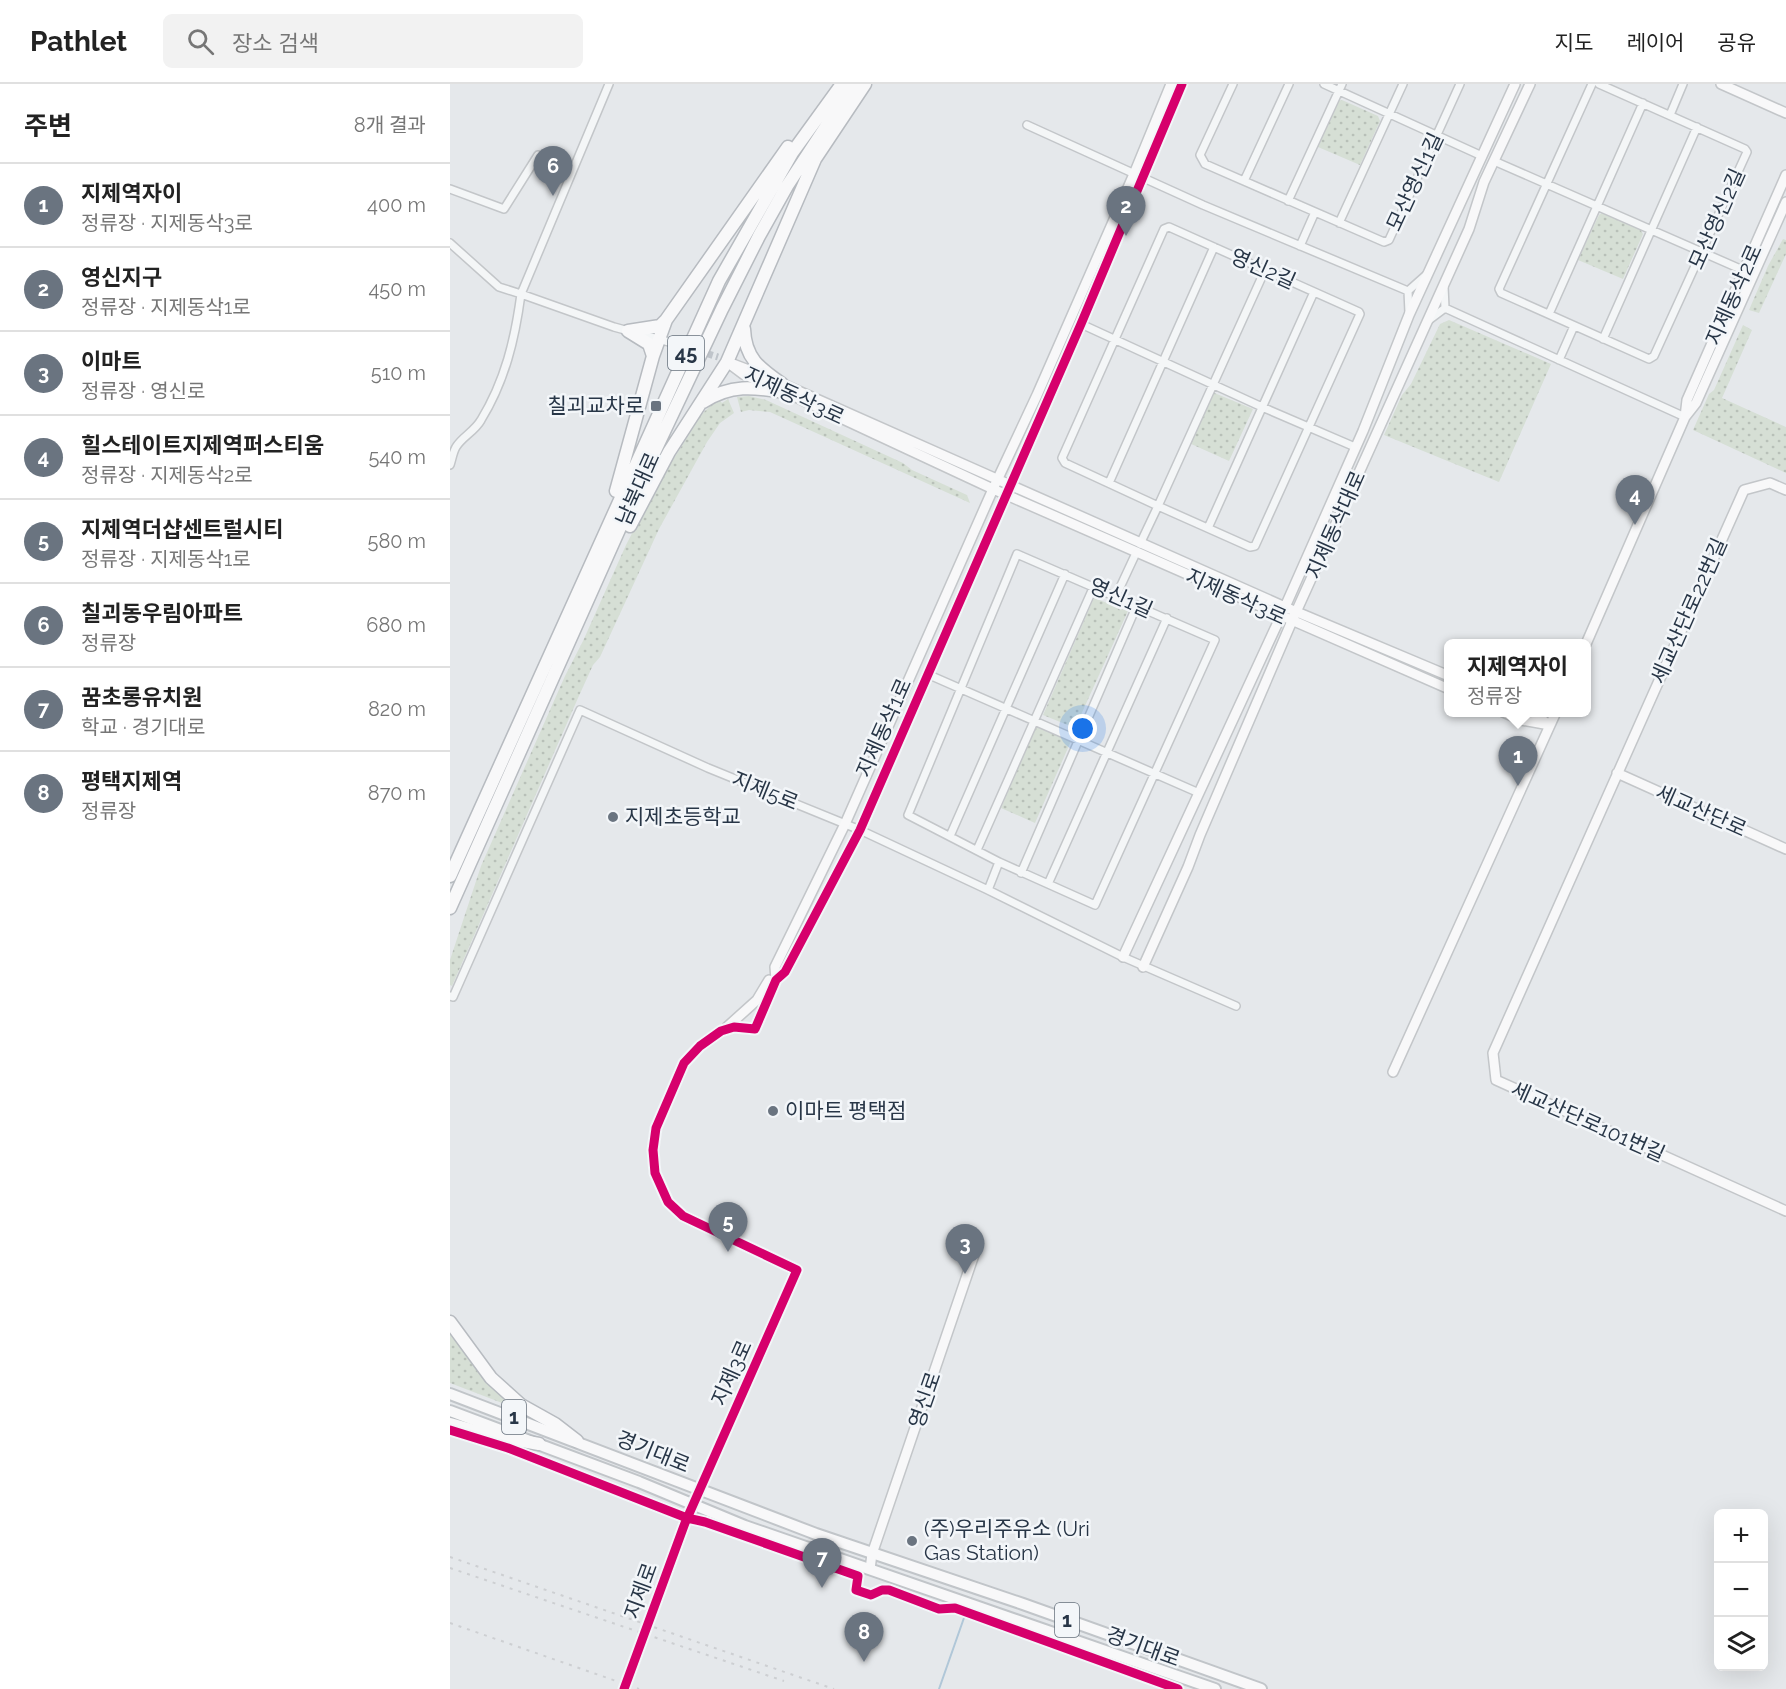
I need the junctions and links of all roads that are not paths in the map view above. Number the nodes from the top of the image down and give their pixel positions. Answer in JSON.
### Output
{"nodes":[{"id":1,"x":609,"y":84,"type":"edge"},
{"id":2,"x":834,"y":84,"type":"edge"},
{"id":3,"x":842,"y":84,"type":"edge"},
{"id":4,"x":854,"y":84,"type":"edge"},
{"id":5,"x":866,"y":84,"type":"edge"},
{"id":6,"x":1171,"y":84,"type":"edge"},
{"id":7,"x":1182,"y":84,"type":"edge"},
{"id":8,"x":1233,"y":84,"type":"edge"},
{"id":9,"x":1289,"y":84,"type":"edge"},
{"id":10,"x":1324,"y":84,"type":"edge"},
{"id":11,"x":1403,"y":84,"type":"edge"},
{"id":12,"x":1460,"y":84,"type":"edge"},
{"id":13,"x":1515,"y":84,"type":"edge"},
{"id":14,"x":1530,"y":84,"type":"edge"},
{"id":15,"x":1592,"y":84,"type":"edge"},
{"id":16,"x":1599,"y":84,"type":"edge"},
{"id":17,"x":1683,"y":84,"type":"edge"},
{"id":18,"x":1721,"y":84,"type":"edge"},
{"id":19,"x":1340,"y":87,"type":"edge"},
{"id":20,"x":1643,"y":103,"type":"junction"},
{"id":21,"x":1786,"y":113,"type":"edge"},
{"id":22,"x":1389,"y":114,"type":"junction"},
{"id":23,"x":1670,"y":115,"type":"junction"},
{"id":24,"x":1027,"y":125,"type":"dead end"},
{"id":25,"x":1697,"y":127,"type":"junction"},
{"id":26,"x":1437,"y":135,"type":"junction"},
{"id":27,"x":1482,"y":156,"type":"junction"},
{"id":28,"x":1494,"y":161,"type":"junction"},
{"id":29,"x":573,"y":169,"type":"junction"},
{"id":30,"x":1134,"y":174,"type":"junction"},
{"id":31,"x":1786,"y":175,"type":"edge"},
{"id":32,"x":1143,"y":178,"type":"junction"},
{"id":33,"x":1244,"y":181,"type":"junction"},
{"id":34,"x":1546,"y":184,"type":"junction"},
{"id":35,"x":450,"y":189,"type":"edge"},
{"id":36,"x":1288,"y":201,"type":"junction"},
{"id":37,"x":1786,"y":202,"type":"edge"},
{"id":38,"x":1597,"y":206,"type":"junction"},
{"id":39,"x":1315,"y":212,"type":"junction"},
{"id":40,"x":1339,"y":223,"type":"junction"},
{"id":41,"x":1652,"y":230,"type":"junction"},
{"id":42,"x":450,"y":243,"type":"edge"},
{"id":43,"x":1300,"y":246,"type":"junction"},
{"id":44,"x":1214,"y":248,"type":"junction"},
{"id":45,"x":1702,"y":252,"type":"junction"},
{"id":46,"x":1265,"y":270,"type":"junction"},
{"id":47,"x":1745,"y":271,"type":"junction"},
{"id":48,"x":1429,"y":272,"type":"junction"},
{"id":49,"x":1444,"y":286,"type":"junction"},
{"id":50,"x":1408,"y":291,"type":"junction"},
{"id":51,"x":1314,"y":292,"type":"junction"},
{"id":52,"x":521,"y":294,"type":"junction"},
{"id":53,"x":1445,"y":308,"type":"junction"},
{"id":54,"x":1549,"y":314,"type":"junction"},
{"id":55,"x":1409,"y":315,"type":"junction"},
{"id":56,"x":666,"y":320,"type":"junction"},
{"id":57,"x":1429,"y":320,"type":"junction"},
{"id":58,"x":744,"y":324,"type":"junction"},
{"id":59,"x":1081,"y":324,"type":"junction"},
{"id":60,"x":1574,"y":326,"type":"junction"},
{"id":61,"x":628,"y":331,"type":"junction"},
{"id":62,"x":660,"y":338,"type":"junction"},
{"id":63,"x":1604,"y":339,"type":"junction"},
{"id":64,"x":1114,"y":341,"type":"junction"},
{"id":65,"x":680,"y":345,"type":"tunnel mouth"},
{"id":66,"x":653,"y":356,"type":"junction"},
{"id":67,"x":723,"y":360,"type":"junction"},
{"id":68,"x":1559,"y":360,"type":"junction"},
{"id":69,"x":1163,"y":362,"type":"junction"},
{"id":70,"x":1213,"y":385,"type":"junction"},
{"id":71,"x":783,"y":388,"type":"junction"},
{"id":72,"x":700,"y":405,"type":"junction"},
{"id":73,"x":1262,"y":407,"type":"junction"},
{"id":74,"x":1685,"y":417,"type":"junction"},
{"id":75,"x":1309,"y":427,"type":"junction"},
{"id":76,"x":453,"y":447,"type":"edge"},
{"id":77,"x":1355,"y":447,"type":"junction"},
{"id":78,"x":450,"y":465,"type":"edge"},
{"id":79,"x":998,"y":478,"type":"junction"},
{"id":80,"x":1109,"y":483,"type":"junction"},
{"id":81,"x":1009,"y":484,"type":"junction"},
{"id":82,"x":993,"y":489,"type":"junction"},
{"id":83,"x":1786,"y":490,"type":"edge"},
{"id":84,"x":1005,"y":494,"type":"junction"},
{"id":85,"x":1158,"y":506,"type":"junction"},
{"id":86,"x":1208,"y":528,"type":"junction"},
{"id":87,"x":1138,"y":548,"type":"junction"},
{"id":88,"x":1065,"y":574,"type":"junction"},
{"id":89,"x":1094,"y":586,"type":"junction"},
{"id":90,"x":595,"y":588,"type":"junction"},
{"id":91,"x":1116,"y":596,"type":"junction"},
{"id":92,"x":1137,"y":605,"type":"junction"},
{"id":93,"x":1282,"y":612,"type":"junction"},
{"id":94,"x":1296,"y":612,"type":"junction"},
{"id":95,"x":1167,"y":618,"type":"junction"},
{"id":96,"x":1292,"y":621,"type":"junction"},
{"id":97,"x":559,"y":638,"type":"junction"},
{"id":98,"x":1588,"y":639,"type":"edge"},
{"id":99,"x":927,"y":674,"type":"junction"},
{"id":100,"x":1444,"y":674,"type":"edge"},
{"id":101,"x":961,"y":687,"type":"junction"},
{"id":102,"x":1444,"y":687,"type":"edge"},
{"id":103,"x":1007,"y":707,"type":"junction"},
{"id":104,"x":1514,"y":717,"type":"edge"},
{"id":105,"x":1539,"y":717,"type":"edge"},
{"id":106,"x":1554,"y":717,"type":"edge"},
{"id":107,"x":1035,"y":720,"type":"junction"},
{"id":108,"x":1550,"y":725,"type":"junction"},
{"id":109,"x":1079,"y":740,"type":"junction"},
{"id":110,"x":1107,"y":752,"type":"junction"},
{"id":111,"x":1155,"y":774,"type":"junction"},
{"id":112,"x":1617,"y":774,"type":"junction"},
{"id":113,"x":1199,"y":793,"type":"junction"},
{"id":114,"x":844,"y":824,"type":"junction"},
{"id":115,"x":860,"y":830,"type":"junction"},
{"id":116,"x":950,"y":836,"type":"junction"},
{"id":117,"x":1786,"y":849,"type":"edge"},
{"id":118,"x":977,"y":850,"type":"junction"},
{"id":119,"x":999,"y":862,"type":"junction"},
{"id":120,"x":1021,"y":873,"type":"junction"},
{"id":121,"x":450,"y":876,"type":"edge"},
{"id":122,"x":1048,"y":884,"type":"junction"},
{"id":123,"x":988,"y":890,"type":"junction"},
{"id":124,"x":450,"y":908,"type":"edge"},
{"id":125,"x":1123,"y":957,"type":"junction"},
{"id":126,"x":776,"y":967,"type":"junction"},
{"id":127,"x":1143,"y":967,"type":"junction"},
{"id":128,"x":776,"y":980,"type":"junction"},
{"id":129,"x":450,"y":996,"type":"edge"},
{"id":130,"x":1236,"y":1006,"type":"dead end"},
{"id":131,"x":721,"y":1031,"type":"junction"},
{"id":132,"x":1393,"y":1072,"type":"dead end"},
{"id":133,"x":1786,"y":1211,"type":"edge"},
{"id":134,"x":977,"y":1246,"type":"dead end"},
{"id":135,"x":450,"y":1322,"type":"edge"},
{"id":136,"x":450,"y":1394,"type":"edge"},
{"id":137,"x":450,"y":1411,"type":"edge"},
{"id":138,"x":450,"y":1424,"type":"edge"},
{"id":139,"x":577,"y":1441,"type":"junction"},
{"id":140,"x":539,"y":1444,"type":"junction"},
{"id":141,"x":699,"y":1490,"type":"junction"},
{"id":142,"x":692,"y":1505,"type":"junction"},
{"id":143,"x":872,"y":1554,"type":"junction"},
{"id":144,"x":870,"y":1569,"type":"junction"},
{"id":145,"x":624,"y":1689,"type":"edge"},
{"id":146,"x":1215,"y":1689,"type":"edge"},
{"id":147,"x":1261,"y":1689,"type":"edge"}],
"edges":[{"from":1,"to":29,"type":"street"},
{"from":2,"to":56,"type":"highway"},
{"from":3,"to":97,"type":"highway","name":"남북대로","number":"45"},
{"from":4,"to":90,"type":"highway","name":"남북대로","number":"45"},
{"from":5,"to":58,"type":"highway"},
{"from":6,"to":30,"type":"street","name":"지제동삭1로"},
{"from":7,"to":32,"type":"street","name":"지제동삭1로"},
{"from":8,"to":33,"type":"street","name":"모산영신1길"},
{"from":9,"to":33,"type":"street"},
{"from":10,"to":19,"type":"street"},
{"from":11,"to":22,"type":"street"},
{"from":12,"to":26,"type":"street","name":"모산영신1길"},
{"from":13,"to":27,"type":"street","name":"지제동삭대로"},
{"from":14,"to":28,"type":"street","name":"지제동삭대로"},
{"from":15,"to":34,"type":"street","name":"모산영신2길"},
{"from":16,"to":20,"type":"street","name":"모산영신2길"},
{"from":17,"to":23,"type":"street"},
{"from":18,"to":21,"type":"street"},
{"from":19,"to":22,"type":"street"},
{"from":19,"to":36,"type":"street"},
{"from":20,"to":23,"type":"street","name":"모산영신2길"},
{"from":20,"to":38,"type":"street"},
{"from":22,"to":26,"type":"street"},
{"from":22,"to":40,"type":"street"},
{"from":23,"to":25,"type":"street","name":"모산영신2길"},
{"from":24,"to":30,"type":"street"},
{"from":25,"to":41,"type":"street"},
{"from":25,"to":45,"type":"street","name":"모산영신2길"},
{"from":26,"to":27,"type":"street"},
{"from":26,"to":40,"type":"street","name":"모산영신1길"},
{"from":27,"to":48,"type":"street","name":"지제동삭대로"},
{"from":28,"to":34,"type":"street"},
{"from":28,"to":49,"type":"street","name":"지제동삭대로"},
{"from":29,"to":35,"type":"street"},
{"from":29,"to":52,"type":"street"},
{"from":30,"to":32,"type":"street"},
{"from":30,"to":79,"type":"street","name":"지제동삭1로"},
{"from":31,"to":47,"type":"street","name":"지제동삭2로"},
{"from":32,"to":43,"type":"street"},
{"from":32,"to":59,"type":"street","name":"지제동삭1로"},
{"from":33,"to":36,"type":"street","name":"모산영신1길"},
{"from":34,"to":38,"type":"street"},
{"from":34,"to":54,"type":"street","name":"모산영신2길"},
{"from":36,"to":39,"type":"street","name":"모산영신1길"},
{"from":37,"to":74,"type":"street","name":"지제동삭2로"},
{"from":38,"to":41,"type":"street"},
{"from":38,"to":54,"type":"street"},
{"from":39,"to":40,"type":"street","name":"모산영신1길"},
{"from":39,"to":43,"type":"street"},
{"from":41,"to":45,"type":"street"},
{"from":41,"to":63,"type":"street"},
{"from":42,"to":52,"type":"street"},
{"from":43,"to":50,"type":"street"},
{"from":44,"to":46,"type":"street","name":"영신2길"},
{"from":44,"to":64,"type":"street","name":"영신2길"},
{"from":44,"to":69,"type":"street"},
{"from":45,"to":47,"type":"street"},
{"from":45,"to":63,"type":"street","name":"모산영신2길"},
{"from":46,"to":51,"type":"street","name":"영신2길"},
{"from":46,"to":70,"type":"street"},
{"from":47,"to":74,"type":"street","name":"지제동삭2로"},
{"from":48,"to":50,"type":"street"},
{"from":48,"to":55,"type":"street","name":"지제동삭대로"},
{"from":49,"to":53,"type":"street"},
{"from":49,"to":57,"type":"street","name":"지제동삭대로"},
{"from":50,"to":55,"type":"street"},
{"from":51,"to":73,"type":"street"},
{"from":51,"to":75,"type":"street","name":"영신2길"},
{"from":52,"to":61,"type":"street"},
{"from":52,"to":76,"type":"street"},
{"from":53,"to":57,"type":"street"},
{"from":53,"to":68,"type":"street"},
{"from":54,"to":60,"type":"street","name":"모산영신2길"},
{"from":55,"to":77,"type":"street","name":"지제동삭대로"},
{"from":56,"to":61,"type":"highway"},
{"from":56,"to":62,"type":"highway"},
{"from":57,"to":94,"type":"street","name":"지제동삭대로"},
{"from":58,"to":67,"type":"highway"},
{"from":58,"to":71,"type":"highway"},
{"from":59,"to":64,"type":"street"},
{"from":59,"to":81,"type":"street","name":"지제동삭1로"},
{"from":60,"to":63,"type":"street","name":"모산영신2길"},
{"from":60,"to":68,"type":"street"},
{"from":61,"to":62,"type":"street"},
{"from":61,"to":66,"type":"highway"},
{"from":62,"to":65,"type":"street"},
{"from":62,"to":66,"type":"highway"},
{"from":64,"to":69,"type":"street"},
{"from":64,"to":80,"type":"street","name":"영신2길"},
{"from":66,"to":97,"type":"highway"},
{"from":67,"to":71,"type":"street","name":"지제동삭3로"},
{"from":67,"to":72,"type":"highway"},
{"from":68,"to":74,"type":"street"},
{"from":69,"to":70,"type":"street"},
{"from":69,"to":80,"type":"street"},
{"from":70,"to":73,"type":"street"},
{"from":70,"to":85,"type":"street"},
{"from":71,"to":72,"type":"highway"},
{"from":71,"to":79,"type":"street","name":"지제동삭3로"},
{"from":71,"to":82,"type":"street","name":"지제동삭3로"},
{"from":72,"to":90,"type":"highway"},
{"from":73,"to":75,"type":"street"},
{"from":73,"to":86,"type":"street"},
{"from":74,"to":98,"type":"street","name":"지제동삭2로"},
{"from":75,"to":77,"type":"street"},
{"from":75,"to":86,"type":"street","name":"영신2길"},
{"from":76,"to":78,"type":"street"},
{"from":77,"to":93,"type":"street","name":"지제동삭대로"},
{"from":79,"to":81,"type":"street","name":"지제동삭3로"},
{"from":79,"to":82,"type":"street","name":"지제동삭1로"},
{"from":80,"to":85,"type":"street","name":"영신2길"},
{"from":81,"to":84,"type":"street","name":"지제동삭1로"},
{"from":81,"to":87,"type":"street","name":"지제동삭3로"},
{"from":82,"to":84,"type":"street","name":"지제동삭3로"},
{"from":82,"to":114,"type":"street","name":"지제동삭1로"},
{"from":83,"to":112,"type":"street","name":"세교산단로22번길"},
{"from":84,"to":87,"type":"street","name":"지제동삭3로"},
{"from":84,"to":99,"type":"street","name":"지제동삭1로"},
{"from":85,"to":86,"type":"street","name":"영신2길"},
{"from":85,"to":87,"type":"street"},
{"from":87,"to":91,"type":"street"},
{"from":87,"to":93,"type":"street","name":"지제동삭3로"},
{"from":88,"to":89,"type":"street","name":"영신1길"},
{"from":88,"to":101,"type":"street","name":"영신1길"},
{"from":88,"to":103,"type":"street"},
{"from":89,"to":91,"type":"street","name":"영신1길"},
{"from":89,"to":107,"type":"street"},
{"from":90,"to":124,"type":"highway","name":"남북대로","number":"45"},
{"from":91,"to":92,"type":"street","name":"영신1길"},
{"from":92,"to":95,"type":"street","name":"영신1길"},
{"from":92,"to":109,"type":"street"},
{"from":93,"to":94,"type":"street","name":"지제동삭3로"},
{"from":93,"to":96,"type":"street","name":"지제동삭3로"},
{"from":93,"to":113,"type":"street","name":"지제동삭대로"},
{"from":94,"to":96,"type":"street","name":"지제동삭대로"},
{"from":94,"to":100,"type":"street","name":"지제동삭3로"},
{"from":95,"to":110,"type":"street"},
{"from":95,"to":111,"type":"street","name":"영신1길"},
{"from":96,"to":102,"type":"street","name":"지제동삭3로"},
{"from":96,"to":127,"type":"street","name":"지제동삭대로"},
{"from":97,"to":121,"type":"highway","name":"남북대로","number":"45"},
{"from":99,"to":101,"type":"street"},
{"from":99,"to":115,"type":"street","name":"지제동삭1로"},
{"from":101,"to":103,"type":"street"},
{"from":101,"to":116,"type":"street","name":"영신1길"},
{"from":103,"to":107,"type":"street"},
{"from":103,"to":116,"type":"street"},
{"from":104,"to":108,"type":"street"},
{"from":105,"to":108,"type":"street"},
{"from":106,"to":108,"type":"street"},
{"from":107,"to":109,"type":"street"},
{"from":107,"to":118,"type":"street"},
{"from":108,"to":132,"type":"street"},
{"from":109,"to":110,"type":"street"},
{"from":109,"to":120,"type":"street"},
{"from":110,"to":111,"type":"street"},
{"from":110,"to":122,"type":"street"},
{"from":111,"to":113,"type":"street"},
{"from":111,"to":122,"type":"street","name":"영신1길"},
{"from":112,"to":117,"type":"street","name":"세교산단로"},
{"from":112,"to":133,"type":"street","name":"세교산단로101번길"},
{"from":113,"to":125,"type":"street","name":"지제동삭대로"},
{"from":114,"to":115,"type":"street","name":"지제5로"},
{"from":114,"to":126,"type":"street","name":"지제동삭1로"},
{"from":114,"to":129,"type":"street","name":"지제5로"},
{"from":115,"to":123,"type":"street","name":"지제5로"},
{"from":115,"to":128,"type":"street","name":"지제동삭1로"},
{"from":116,"to":118,"type":"street","name":"영신1길"},
{"from":118,"to":119,"type":"street","name":"영신1길"},
{"from":119,"to":120,"type":"street","name":"영신1길"},
{"from":119,"to":123,"type":"street"},
{"from":120,"to":122,"type":"street","name":"영신1길"},
{"from":123,"to":125,"type":"street","name":"지제5로"},
{"from":125,"to":127,"type":"street","name":"지제5로"},
{"from":126,"to":128,"type":"street","name":"지제동삭1로"},
{"from":126,"to":131,"type":"street"},
{"from":127,"to":130,"type":"street","name":"지제5로"},
{"from":128,"to":131,"type":"street","name":"지제동삭1로"},
{"from":131,"to":141,"type":"street","name":"지제3로"},
{"from":134,"to":143,"type":"street","name":"영신로"},
{"from":135,"to":139,"type":"highway"},
{"from":136,"to":139,"type":"main road","name":"경기대로","number":"1"},
{"from":137,"to":140,"type":"main road","name":"경기대로","number":"1"},
{"from":138,"to":140,"type":"highway"},
{"from":139,"to":141,"type":"main road","name":"경기대로","number":"1"},
{"from":140,"to":142,"type":"main road","name":"경기대로","number":"1"},
{"from":141,"to":142,"type":"street","name":"지제3로"},
{"from":141,"to":143,"type":"main road","name":"경기대로","number":"1"},
{"from":142,"to":144,"type":"main road","name":"경기대로","number":"1"},
{"from":142,"to":145,"type":"street","name":"지제로","bridge":true},
{"from":143,"to":144,"type":"street","name":"영신로"},
{"from":143,"to":147,"type":"main road","name":"경기대로","number":"1"},
{"from":144,"to":146,"type":"main road","name":"경기대로","number":"1"}]}
